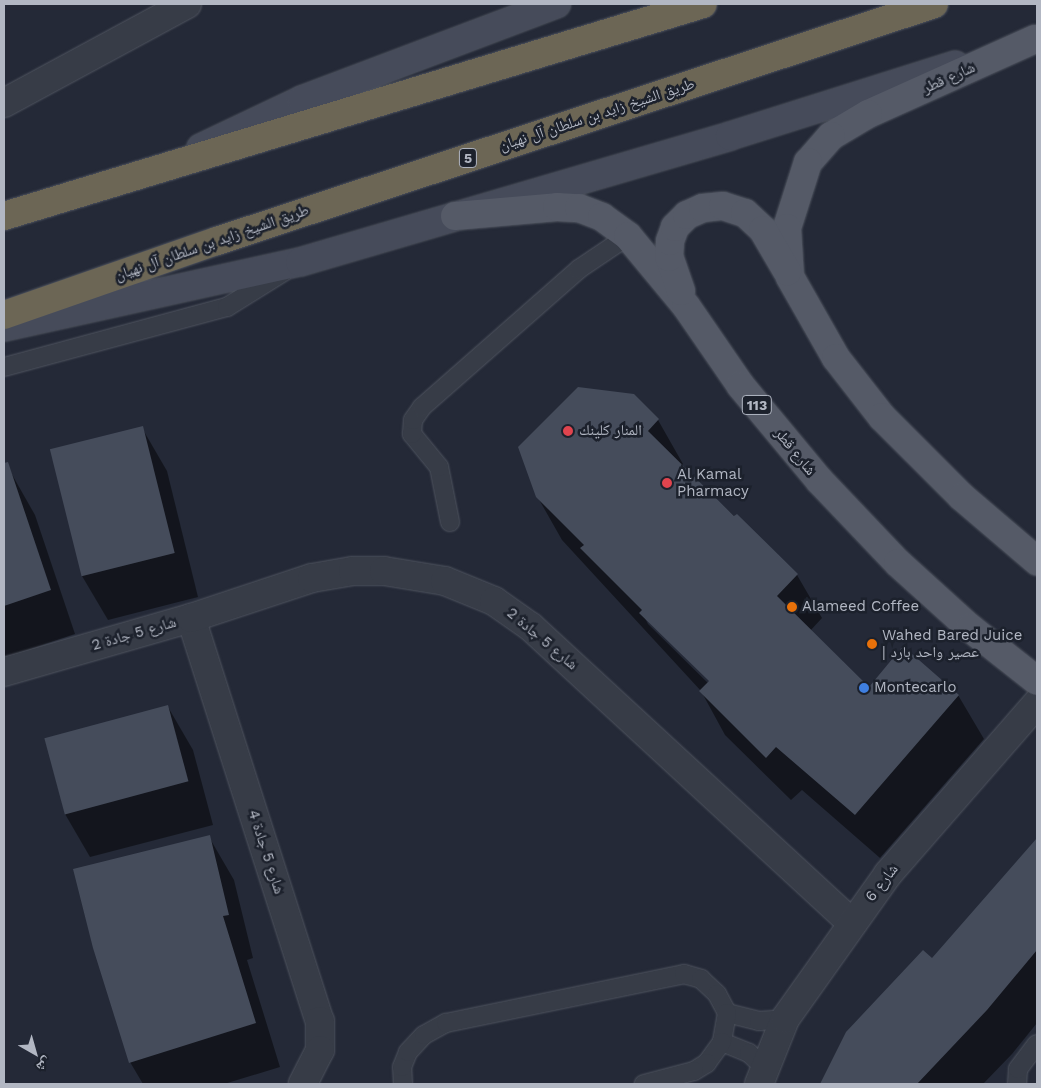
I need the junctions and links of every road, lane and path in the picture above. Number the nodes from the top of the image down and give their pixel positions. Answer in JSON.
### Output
{"nodes":[{"id":1,"x":187,"y":4,"type":"edge"},
{"id":2,"x":556,"y":4,"type":"edge"},
{"id":3,"x":703,"y":4,"type":"edge"},
{"id":4,"x":934,"y":4,"type":"edge"},
{"id":5,"x":1036,"y":39,"type":"edge"},
{"id":6,"x":4,"y":103,"type":"edge"},
{"id":7,"x":157,"y":168,"type":"junction"},
{"id":8,"x":4,"y":216,"type":"edge"},
{"id":9,"x":455,"y":216,"type":"junction"},
{"id":10,"x":628,"y":236,"type":"junction"},
{"id":11,"x":300,"y":262,"type":"junction"},
{"id":12,"x":790,"y":277,"type":"junction"},
{"id":13,"x":686,"y":306,"type":"junction"},
{"id":14,"x":4,"y":315,"type":"edge"},
{"id":15,"x":4,"y":327,"type":"edge"},
{"id":16,"x":4,"y":367,"type":"edge"},
{"id":17,"x":450,"y":522,"type":"dead end"},
{"id":18,"x":1037,"y":561,"type":"edge"},
{"id":19,"x":191,"y":618,"type":"junction"},
{"id":20,"x":4,"y":672,"type":"edge"},
{"id":21,"x":1037,"y":681,"type":"edge"},
{"id":22,"x":1037,"y":703,"type":"edge"},
{"id":23,"x":852,"y":923,"type":"junction"},
{"id":24,"x":727,"y":1013,"type":"junction"},
{"id":25,"x":785,"y":1019,"type":"junction"},
{"id":26,"x":722,"y":1042,"type":"junction"},
{"id":27,"x":1037,"y":1044,"type":"edge"},
{"id":28,"x":762,"y":1076,"type":"edge"},
{"id":29,"x":303,"y":1084,"type":"edge"},
{"id":30,"x":403,"y":1084,"type":"edge"},
{"id":31,"x":644,"y":1084,"type":"edge"},
{"id":32,"x":1017,"y":1084,"type":"edge"}],
"edges":[{"from":1,"to":6,"type":"street"},
{"from":2,"to":7,"type":"main road"},
{"from":3,"to":7,"type":"highway"},
{"from":4,"to":14,"type":"highway","name":"طريق الشيخ زايد بن سلطان آل نهيان","number":"5"},
{"from":5,"to":9,"type":"main road"},
{"from":5,"to":12,"type":"main road","name":"شارع قطر"},
{"from":7,"to":8,"type":"highway"},
{"from":9,"to":10,"type":"main road","name":"شارع قطر","number":"113"},
{"from":9,"to":11,"type":"main road"},
{"from":10,"to":13,"type":"main road","name":"شارع قطر","number":"113"},
{"from":10,"to":17,"type":"lane"},
{"from":11,"to":15,"type":"main road"},
{"from":11,"to":16,"type":"lane"},
{"from":12,"to":13,"type":"main road"},
{"from":12,"to":18,"type":"main road","name":"شارع قطر"},
{"from":13,"to":21,"type":"main road","name":"شارع قطر","number":"113"},
{"from":19,"to":20,"type":"street","name":"شارع 5 جادة 2"},
{"from":19,"to":23,"type":"street","name":"شارع 5 جادة 2"},
{"from":19,"to":29,"type":"street","name":"شارع 5 جادة 4"},
{"from":22,"to":23,"type":"street","name":"شارع 6"},
{"from":23,"to":25,"type":"street","name":"شارع 6"},
{"from":24,"to":25,"type":"lane"},
{"from":24,"to":26,"type":"lane"},
{"from":24,"to":30,"type":"lane"},
{"from":25,"to":28,"type":"street","name":"شارع 6"},
{"from":26,"to":28,"type":"lane"},
{"from":26,"to":31,"type":"lane"},
{"from":27,"to":32,"type":"lane"}]}
